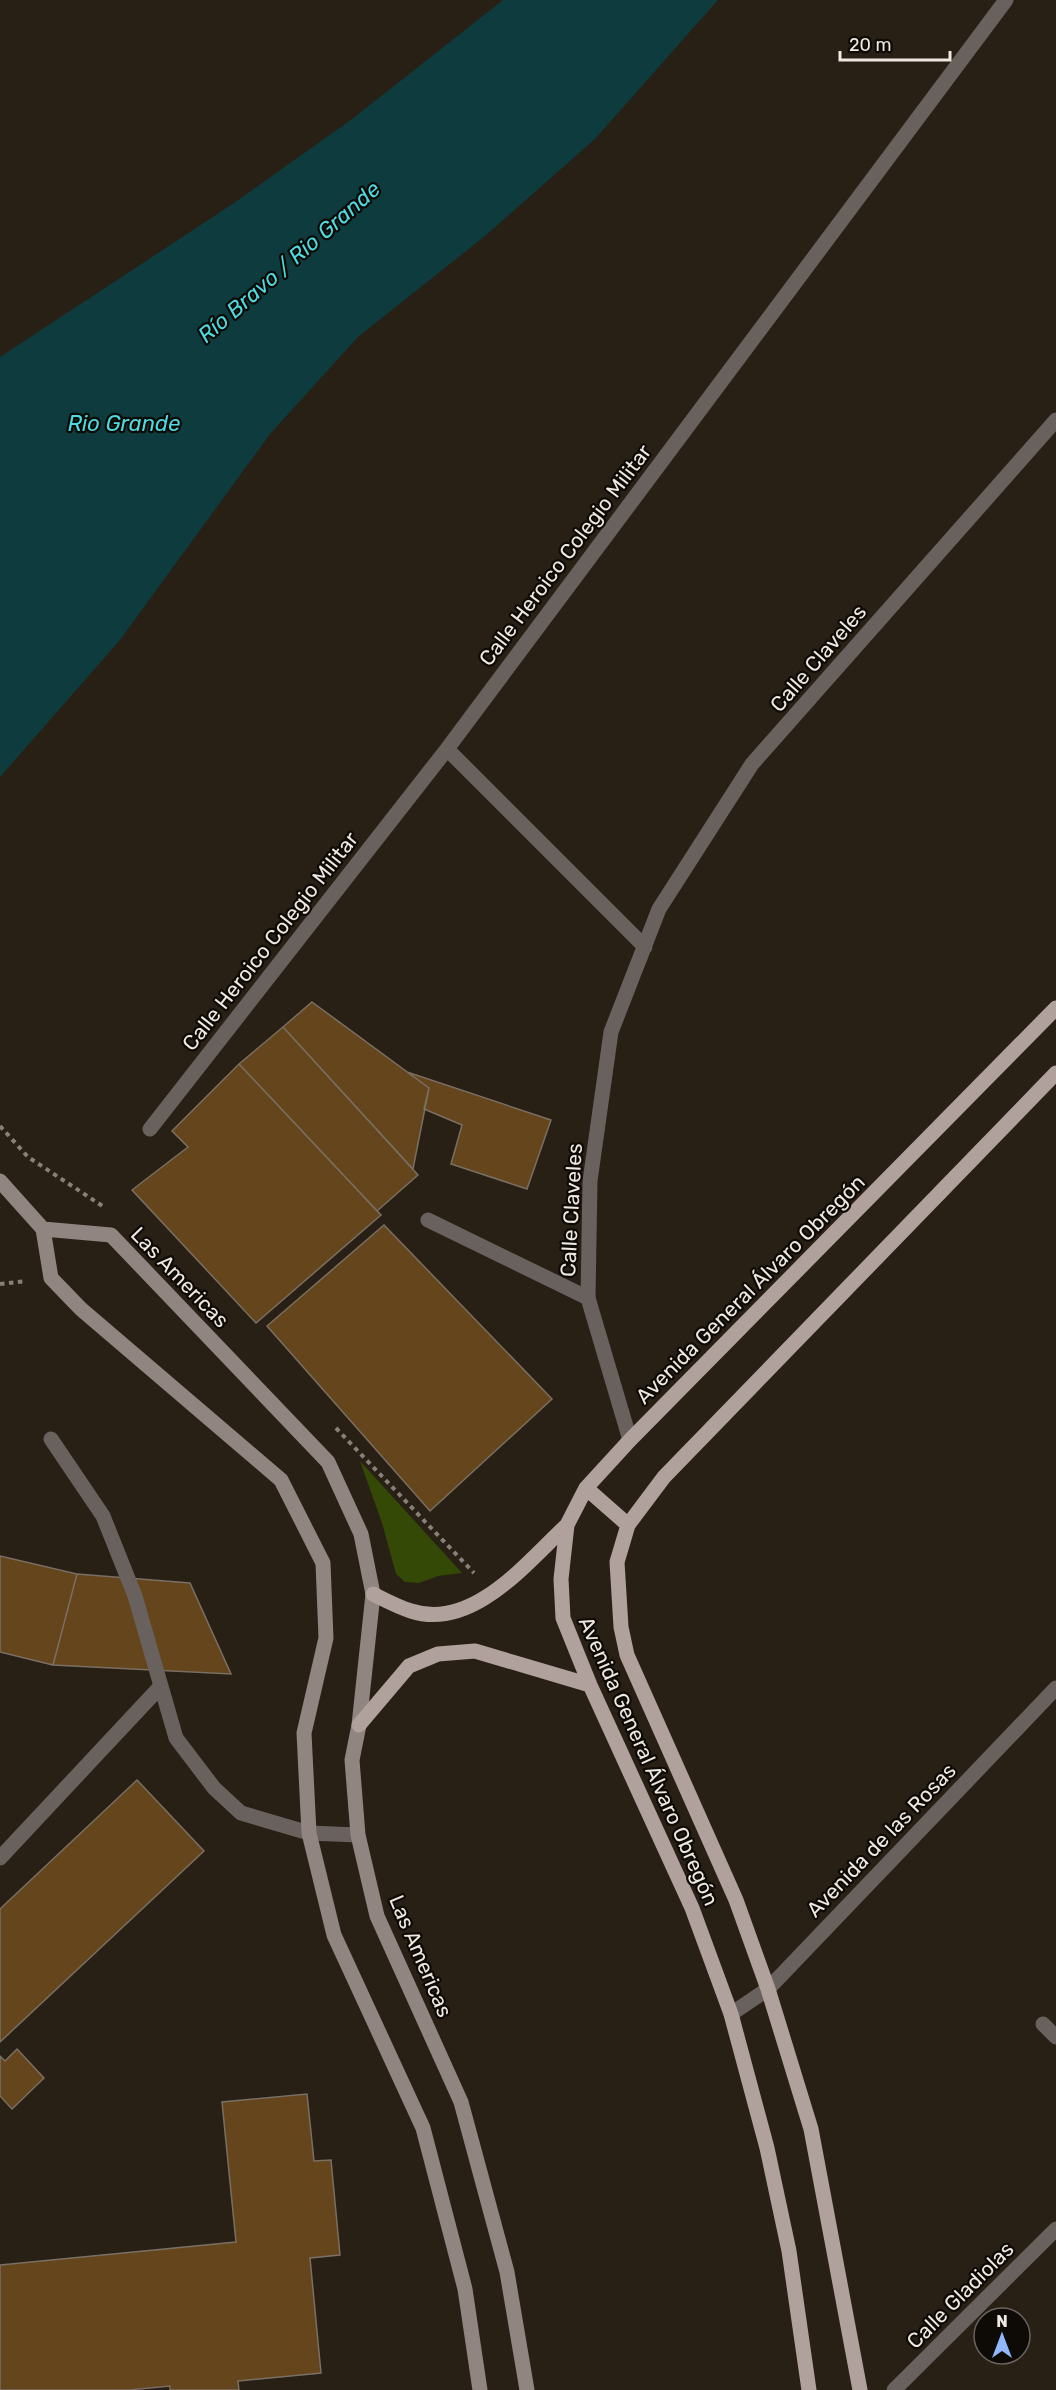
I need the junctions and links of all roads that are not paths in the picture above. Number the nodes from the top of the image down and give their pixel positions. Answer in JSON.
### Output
{"nodes":[{"id":1,"x":1006,"y":0,"type":"edge"},
{"id":2,"x":1056,"y":420,"type":"edge"},
{"id":3,"x":447,"y":749,"type":"junction"},
{"id":4,"x":645,"y":947,"type":"junction"},
{"id":5,"x":1056,"y":1008,"type":"edge"},
{"id":6,"x":1056,"y":1073,"type":"edge"},
{"id":7,"x":150,"y":1129,"type":"dead end"},
{"id":8,"x":2,"y":1183,"type":"edge"},
{"id":9,"x":428,"y":1220,"type":"dead end"},
{"id":10,"x":43,"y":1229,"type":"junction"},
{"id":11,"x":588,"y":1298,"type":"junction"},
{"id":12,"x":51,"y":1439,"type":"dead end"},
{"id":13,"x":630,"y":1440,"type":"junction"},
{"id":14,"x":586,"y":1488,"type":"junction"},
{"id":15,"x":567,"y":1525,"type":"junction"},
{"id":16,"x":628,"y":1525,"type":"junction"},
{"id":17,"x":373,"y":1594,"type":"junction"},
{"id":18,"x":590,"y":1685,"type":"junction"},
{"id":19,"x":161,"y":1686,"type":"junction"},
{"id":20,"x":1056,"y":1688,"type":"edge"},
{"id":21,"x":359,"y":1725,"type":"junction"},
{"id":22,"x":309,"y":1833,"type":"junction"},
{"id":23,"x":358,"y":1835,"type":"junction"},
{"id":24,"x":0,"y":1858,"type":"edge"},
{"id":25,"x":768,"y":1989,"type":"junction"},
{"id":26,"x":731,"y":2014,"type":"junction"},
{"id":27,"x":1043,"y":2024,"type":"dead end"},
{"id":28,"x":1056,"y":2037,"type":"edge"},
{"id":29,"x":1056,"y":2229,"type":"edge"},
{"id":30,"x":480,"y":2390,"type":"edge"},
{"id":31,"x":527,"y":2390,"type":"edge"},
{"id":32,"x":809,"y":2390,"type":"edge"},
{"id":33,"x":860,"y":2390,"type":"edge"},
{"id":34,"x":894,"y":2390,"type":"edge"}],
"edges":[{"from":1,"to":3,"type":"street","name":"Calle Heroico Colegio Militar"},
{"from":2,"to":4,"type":"street","name":"Calle Claveles"},
{"from":3,"to":4,"type":"street"},
{"from":3,"to":7,"type":"street","name":"Calle Heroico Colegio Militar"},
{"from":4,"to":11,"type":"street","name":"Calle Claveles"},
{"from":5,"to":13,"type":"main road","name":"Avenida General Álvaro Obregón"},
{"from":6,"to":16,"type":"main road","name":"Avenida General Álvaro Obregón"},
{"from":8,"to":10,"type":"main road"},
{"from":9,"to":11,"type":"street"},
{"from":10,"to":17,"type":"main road","name":"Las Americas"},
{"from":10,"to":22,"type":"main road"},
{"from":11,"to":13,"type":"street","name":"Calle Claveles"},
{"from":12,"to":19,"type":"street"},
{"from":13,"to":14,"type":"main road","name":"Avenida General Álvaro Obregón"},
{"from":14,"to":15,"type":"main road","name":"Avenida General Álvaro Obregón"},
{"from":14,"to":16,"type":"main road"},
{"from":15,"to":17,"type":"main road"},
{"from":15,"to":18,"type":"main road","name":"Avenida General Álvaro Obregón"},
{"from":16,"to":25,"type":"main road","name":"Avenida General Álvaro Obregón"},
{"from":17,"to":21,"type":"main road","name":"Las Americas"},
{"from":18,"to":21,"type":"main road"},
{"from":18,"to":26,"type":"main road","name":"Avenida General Álvaro Obregón"},
{"from":19,"to":22,"type":"street"},
{"from":19,"to":24,"type":"street"},
{"from":20,"to":25,"type":"street","name":"Avenida de las Rosas"},
{"from":21,"to":23,"type":"main road","name":"Las Americas"},
{"from":22,"to":23,"type":"street"},
{"from":22,"to":30,"type":"main road"},
{"from":23,"to":31,"type":"main road","name":"Las Americas"},
{"from":25,"to":26,"type":"street","name":"Avenida de las Rosas"},
{"from":25,"to":33,"type":"main road","name":"Avenida General Álvaro Obregón"},
{"from":26,"to":32,"type":"main road","name":"Avenida General Álvaro Obregón"},
{"from":27,"to":28,"type":"street"},
{"from":29,"to":34,"type":"street","name":"Calle Gladiolas"}]}
